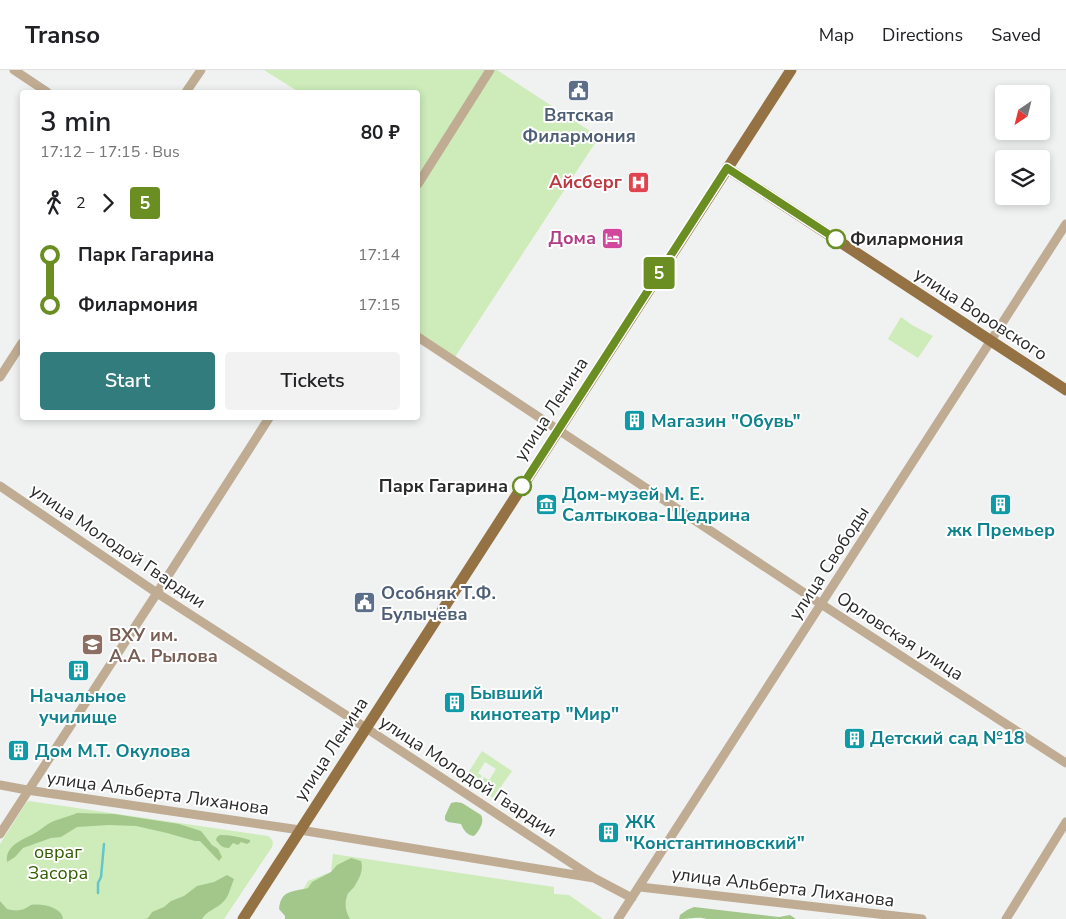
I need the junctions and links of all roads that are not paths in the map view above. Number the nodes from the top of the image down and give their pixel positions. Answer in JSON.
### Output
{"nodes":[{"id":1,"x":14,"y":70,"type":"edge"},
{"id":2,"x":201,"y":70,"type":"edge"},
{"id":3,"x":490,"y":70,"type":"edge"},
{"id":4,"x":791,"y":70,"type":"edge"},
{"id":5,"x":44,"y":90,"type":"edge"},
{"id":6,"x":187,"y":90,"type":"edge"},
{"id":7,"x":727,"y":168,"type":"junction"},
{"id":8,"x":420,"y":181,"type":"edge"},
{"id":9,"x":1066,"y":224,"type":"edge"},
{"id":10,"x":420,"y":337,"type":"edge"},
{"id":11,"x":991,"y":340,"type":"junction"},
{"id":12,"x":20,"y":346,"type":"edge"},
{"id":13,"x":0,"y":377,"type":"edge"},
{"id":14,"x":1066,"y":390,"type":"edge"},
{"id":15,"x":268,"y":420,"type":"edge"},
{"id":16,"x":558,"y":430,"type":"junction"},
{"id":17,"x":0,"y":486,"type":"edge"},
{"id":18,"x":157,"y":593,"type":"junction"},
{"id":19,"x":822,"y":604,"type":"junction"},
{"id":20,"x":366,"y":728,"type":"junction"},
{"id":21,"x":1066,"y":763,"type":"edge"},
{"id":22,"x":0,"y":785,"type":"edge"},
{"id":23,"x":28,"y":790,"type":"junction"},
{"id":24,"x":1066,"y":822,"type":"edge"},
{"id":25,"x":300,"y":830,"type":"junction"},
{"id":26,"x":0,"y":834,"type":"edge"},
{"id":27,"x":594,"y":878,"type":"junction"},
{"id":28,"x":640,"y":887,"type":"junction"},
{"id":29,"x":632,"y":898,"type":"junction"},
{"id":30,"x":243,"y":919,"type":"edge"},
{"id":31,"x":618,"y":919,"type":"edge"},
{"id":32,"x":922,"y":919,"type":"edge"},
{"id":33,"x":1006,"y":919,"type":"edge"}],
"edges":[{"from":1,"to":5,"type":"street"},
{"from":2,"to":6,"type":"street"},
{"from":3,"to":8,"type":"street"},
{"from":4,"to":7,"type":"main road","name":"улица Ленина"},
{"from":7,"to":11,"type":"main road","name":"улица Воровского"},
{"from":7,"to":16,"type":"main road","name":"улица Ленина"},
{"from":9,"to":11,"type":"street","name":"улица Свободы"},
{"from":10,"to":16,"type":"street","name":"Орловская улица"},
{"from":11,"to":14,"type":"main road","name":"улица Воровского"},
{"from":11,"to":19,"type":"street","name":"улица Свободы"},
{"from":12,"to":13,"type":"street"},
{"from":15,"to":18,"type":"street"},
{"from":16,"to":19,"type":"street","name":"Орловская улица"},
{"from":16,"to":20,"type":"main road","name":"улица Ленина"},
{"from":17,"to":18,"type":"street","name":"улица Молодой Гвардии"},
{"from":18,"to":20,"type":"street","name":"улица Молодой Гвардии"},
{"from":18,"to":23,"type":"street"},
{"from":19,"to":21,"type":"street","name":"Орловская улица"},
{"from":19,"to":28,"type":"street","name":"улица Свободы"},
{"from":20,"to":25,"type":"main road","name":"улица Ленина"},
{"from":20,"to":27,"type":"street","name":"улица Молодой Гвардии"},
{"from":22,"to":23,"type":"street","name":"улица Альберта Лиханова"},
{"from":23,"to":25,"type":"street","name":"улица Альберта Лиханова"},
{"from":23,"to":26,"type":"street"},
{"from":24,"to":33,"type":"street"},
{"from":25,"to":27,"type":"street","name":"улица Альберта Лиханова"},
{"from":25,"to":30,"type":"main road","name":"улица Ленина"},
{"from":27,"to":29,"type":"street","name":"улица Альберта Лиханова"},
{"from":28,"to":29,"type":"street","name":"улица Свободы"},
{"from":28,"to":32,"type":"street","name":"улица Альберта Лиханова"},
{"from":29,"to":31,"type":"street","name":"улица Свободы"}]}
